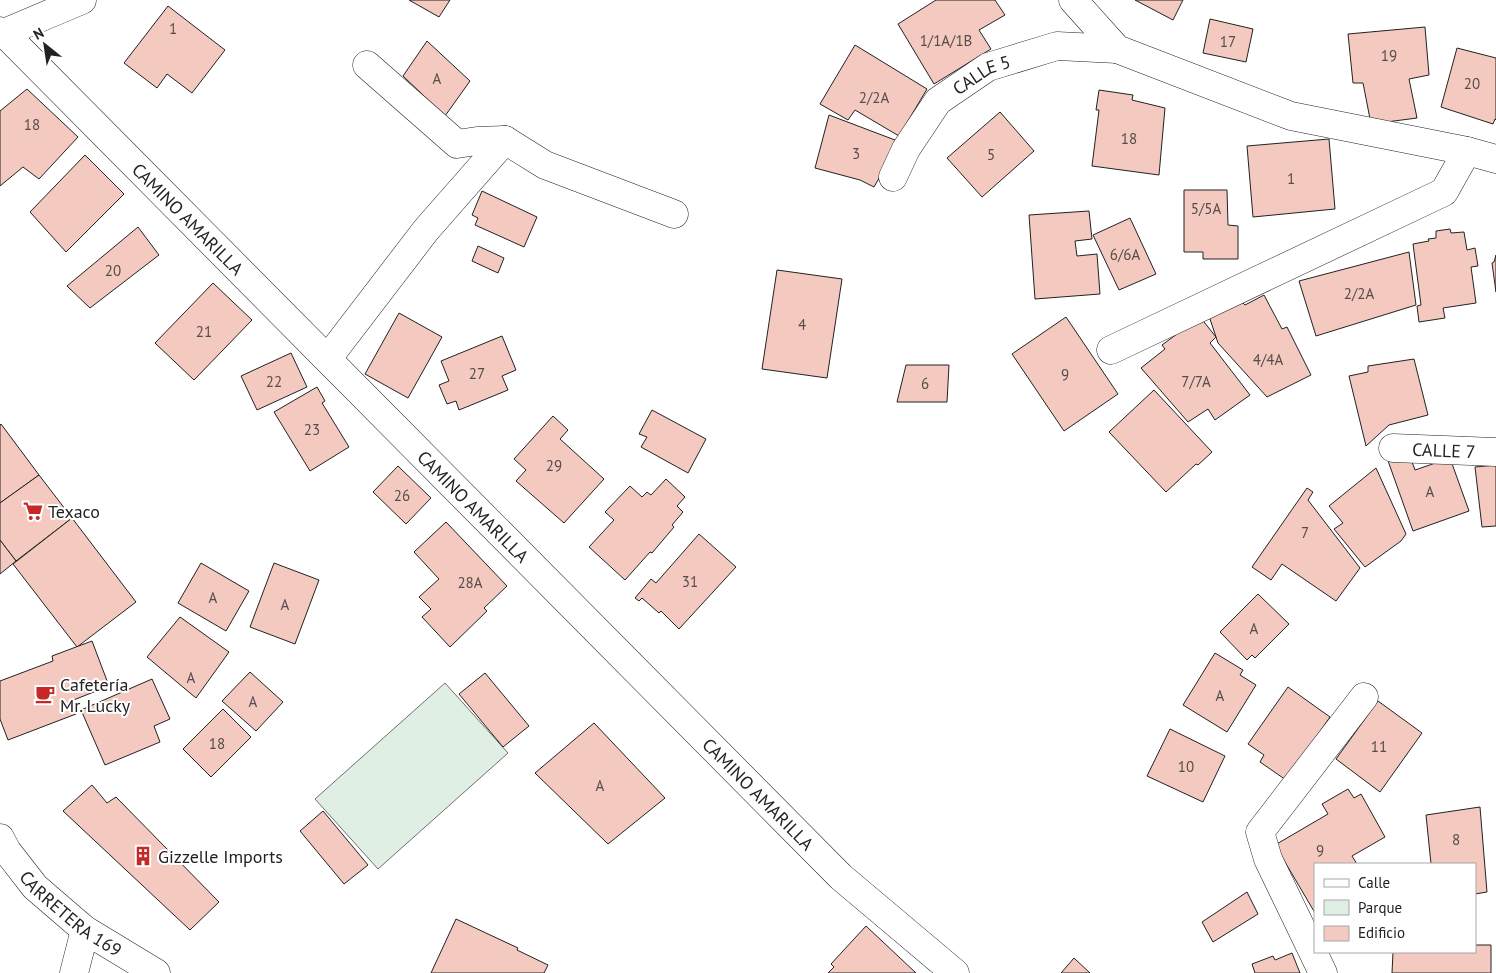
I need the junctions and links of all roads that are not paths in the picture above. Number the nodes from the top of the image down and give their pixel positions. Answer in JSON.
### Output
{"nodes":[{"id":1,"x":82,"y":0,"type":"edge"},
{"id":2,"x":1073,"y":0,"type":"edge"},
{"id":3,"x":2,"y":32,"type":"edge"},
{"id":4,"x":1117,"y":49,"type":"junction"},
{"id":5,"x":368,"y":65,"type":"dead end"},
{"id":6,"x":505,"y":140,"type":"junction"},
{"id":7,"x":1467,"y":151,"type":"junction"},
{"id":8,"x":1496,"y":159,"type":"edge"},
{"id":9,"x":893,"y":177,"type":"dead end"},
{"id":10,"x":674,"y":214,"type":"dead end"},
{"id":11,"x":1110,"y":350,"type":"dead end"},
{"id":12,"x":328,"y":358,"type":"junction"},
{"id":13,"x":1393,"y":448,"type":"dead end"},
{"id":14,"x":1496,"y":452,"type":"edge"},
{"id":15,"x":1364,"y":697,"type":"dead end"},
{"id":16,"x":0,"y":838,"type":"edge"},
{"id":17,"x":85,"y":930,"type":"junction"},
{"id":18,"x":1314,"y":953,"type":"edge"},
{"id":19,"x":1314,"y":953,"type":"edge"},
{"id":20,"x":74,"y":973,"type":"edge"},
{"id":21,"x":156,"y":973,"type":"edge"},
{"id":22,"x":955,"y":973,"type":"edge"},
{"id":23,"x":1324,"y":973,"type":"edge"}],
"edges":[{"from":1,"to":3,"type":"street"},
{"from":2,"to":4,"type":"street"},
{"from":3,"to":12,"type":"street","name":"CAMINO AMARILLA"},
{"from":4,"to":7,"type":"street"},
{"from":4,"to":9,"type":"street","name":"CALLE 5"},
{"from":5,"to":6,"type":"street"},
{"from":6,"to":10,"type":"street"},
{"from":6,"to":12,"type":"street"},
{"from":7,"to":8,"type":"street"},
{"from":7,"to":11,"type":"street"},
{"from":12,"to":22,"type":"street","name":"CAMINO AMARILLA"},
{"from":13,"to":14,"type":"street","name":"CALLE 7"},
{"from":15,"to":18,"type":"street"},
{"from":16,"to":17,"type":"street","name":"CARRETERA 169"},
{"from":17,"to":20,"type":"street"},
{"from":17,"to":21,"type":"street","name":"CARRETERA 169"},
{"from":19,"to":23,"type":"street"}]}
